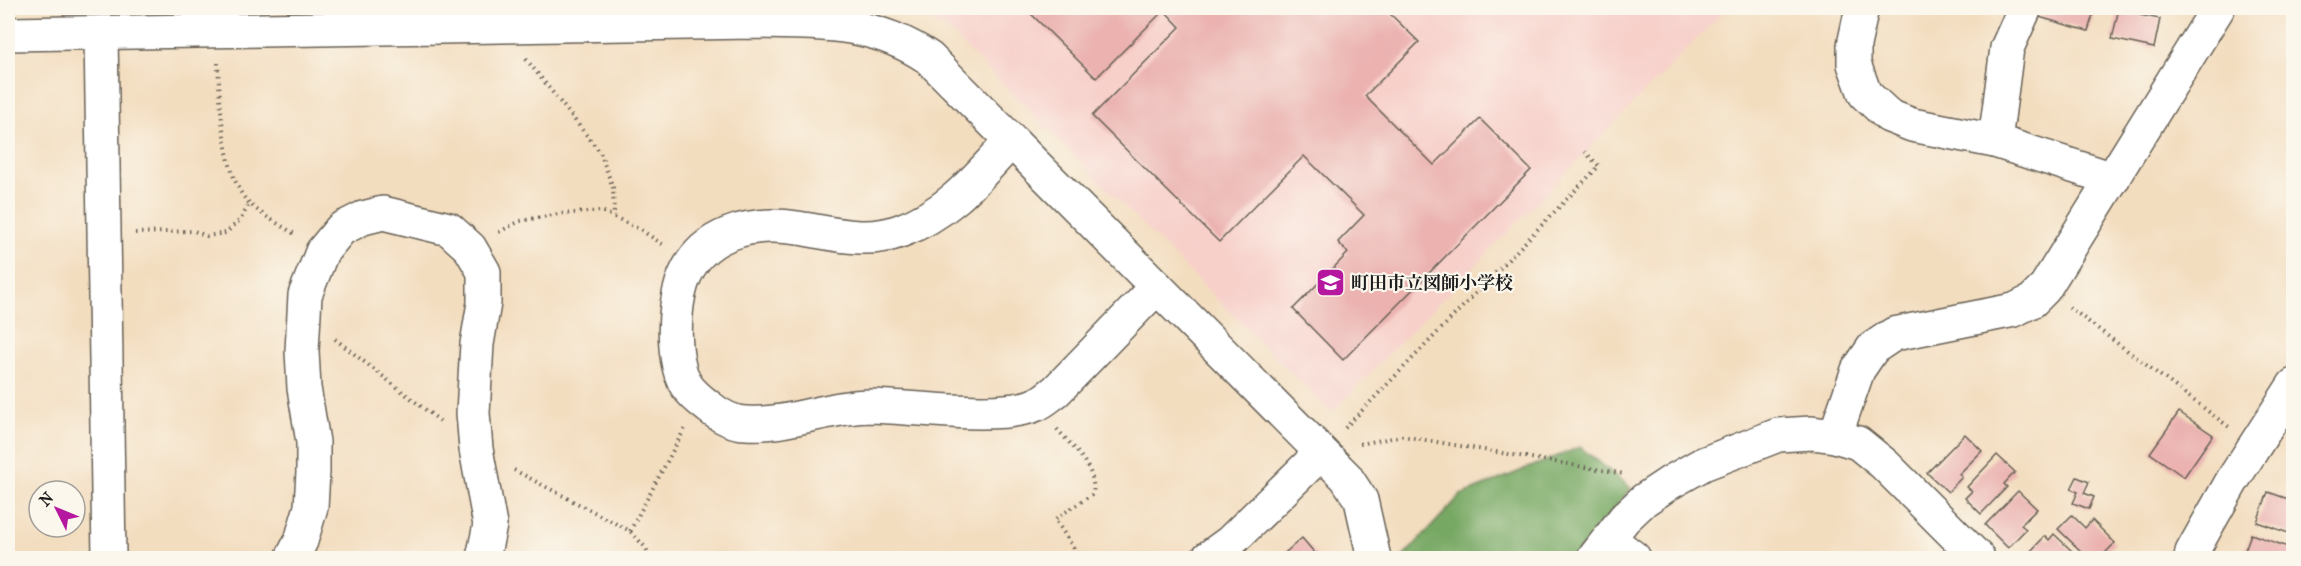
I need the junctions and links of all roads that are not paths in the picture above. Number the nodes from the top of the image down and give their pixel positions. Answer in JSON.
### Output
{"nodes":[{"id":1,"x":1862,"y":8,"type":"edge"},
{"id":2,"x":2025,"y":8,"type":"edge"},
{"id":3,"x":2218,"y":8,"type":"edge"},
{"id":4,"x":872,"y":19,"type":"edge"},
{"id":5,"x":485,"y":20,"type":"edge"},
{"id":6,"x":101,"y":33,"type":"junction"},
{"id":7,"x":8,"y":34,"type":"edge"},
{"id":8,"x":1011,"y":141,"type":"junction"},
{"id":9,"x":1995,"y":141,"type":"junction"},
{"id":10,"x":2113,"y":179,"type":"junction"},
{"id":11,"x":1157,"y":287,"type":"junction"},
{"id":12,"x":2294,"y":385,"type":"edge"},
{"id":13,"x":1835,"y":436,"type":"junction"},
{"id":14,"x":1321,"y":453,"type":"junction"},
{"id":15,"x":1602,"y":549,"type":"edge"},
{"id":16,"x":109,"y":558,"type":"edge"},
{"id":17,"x":292,"y":558,"type":"edge"},
{"id":18,"x":483,"y":558,"type":"edge"},
{"id":19,"x":1208,"y":558,"type":"edge"},
{"id":20,"x":1374,"y":558,"type":"edge"},
{"id":21,"x":1634,"y":558,"type":"edge"},
{"id":22,"x":1978,"y":558,"type":"edge"},
{"id":23,"x":2191,"y":558,"type":"edge"}],
"edges":[{"from":1,"to":9,"type":"street"},
{"from":2,"to":9,"type":"street"},
{"from":3,"to":10,"type":"street"},
{"from":4,"to":5,"type":"street"},
{"from":4,"to":8,"type":"street"},
{"from":5,"to":6,"type":"street"},
{"from":6,"to":7,"type":"street"},
{"from":6,"to":16,"type":"street"},
{"from":8,"to":11,"type":"street"},
{"from":8,"to":11,"type":"street"},
{"from":9,"to":10,"type":"street"},
{"from":10,"to":13,"type":"street"},
{"from":11,"to":14,"type":"street"},
{"from":12,"to":23,"type":"street"},
{"from":13,"to":15,"type":"street"},
{"from":13,"to":22,"type":"street"},
{"from":14,"to":19,"type":"street"},
{"from":14,"to":20,"type":"street"},
{"from":15,"to":21,"type":"street"},
{"from":17,"to":18,"type":"street"}]}
